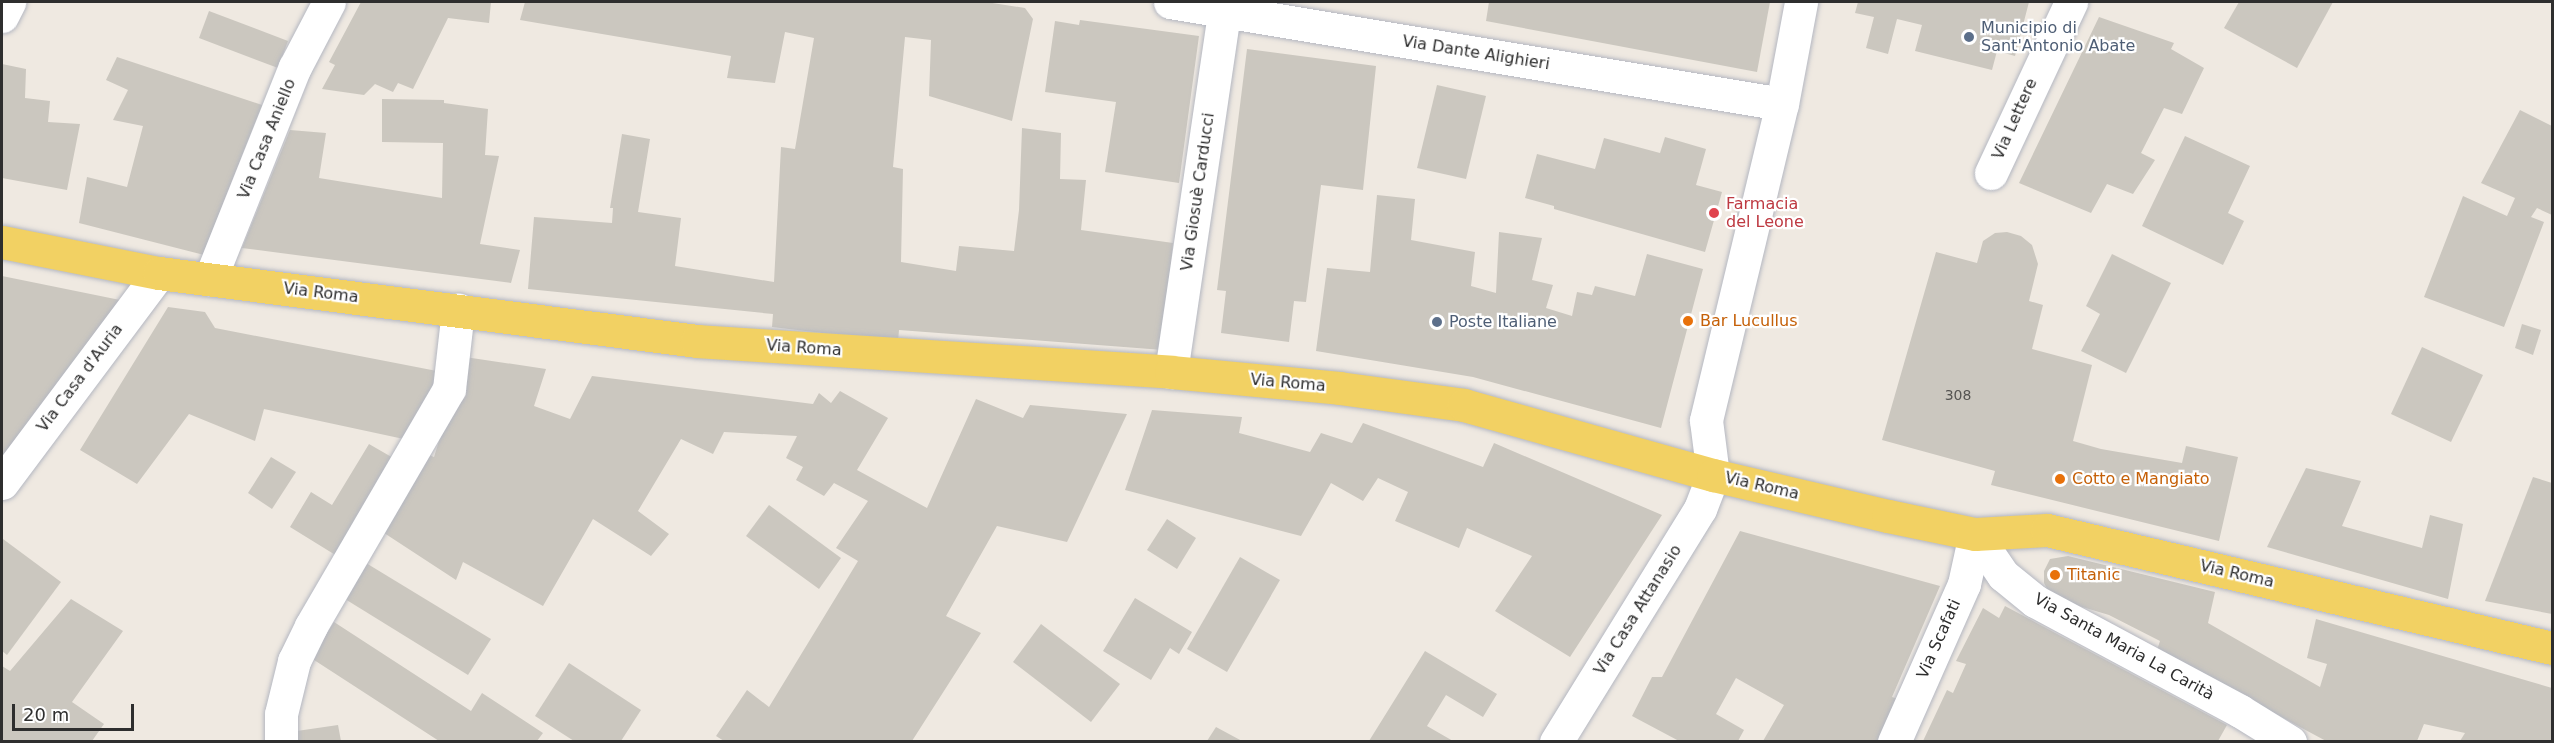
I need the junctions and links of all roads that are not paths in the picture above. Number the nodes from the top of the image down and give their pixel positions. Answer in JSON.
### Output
{"nodes":[{"id":1,"x":9,"y":2,"type":"edge"},
{"id":2,"x":329,"y":2,"type":"edge"},
{"id":3,"x":1170,"y":2,"type":"edge"},
{"id":4,"x":1801,"y":2,"type":"edge"},
{"id":5,"x":2071,"y":2,"type":"edge"},
{"id":6,"x":1224,"y":11,"type":"junction"},
{"id":7,"x":2,"y":16,"type":"edge"},
{"id":8,"x":1782,"y":104,"type":"junction"},
{"id":9,"x":1991,"y":173,"type":"dead end"},
{"id":10,"x":2,"y":242,"type":"edge"},
{"id":11,"x":159,"y":273,"type":"junction"},
{"id":12,"x":210,"y":279,"type":"junction"},
{"id":13,"x":458,"y":310,"type":"junction"},
{"id":14,"x":1171,"y":372,"type":"junction"},
{"id":15,"x":1713,"y":475,"type":"junction"},
{"id":16,"x":2,"y":483,"type":"edge"},
{"id":17,"x":1975,"y":534,"type":"junction"},
{"id":18,"x":2553,"y":648,"type":"edge"},
{"id":19,"x":281,"y":741,"type":"edge"},
{"id":20,"x":1556,"y":741,"type":"edge"},
{"id":21,"x":1894,"y":741,"type":"edge"},
{"id":22,"x":2290,"y":741,"type":"edge"}],
"edges":[{"from":1,"to":7,"type":"street"},
{"from":2,"to":12,"type":"street","name":"Via Casa Aniello"},
{"from":3,"to":6,"type":"street","name":"Via Dante Alighieri"},
{"from":4,"to":8,"type":"street"},
{"from":5,"to":9,"type":"street","name":"Via Lettere"},
{"from":6,"to":8,"type":"street","name":"Via Dante Alighieri"},
{"from":6,"to":14,"type":"street","name":"Via Giosuè Carducci"},
{"from":8,"to":15,"type":"street"},
{"from":10,"to":11,"type":"main road","name":"Via Roma"},
{"from":11,"to":12,"type":"main road","name":"Via Roma"},
{"from":11,"to":16,"type":"street","name":"Via Casa d'Auria"},
{"from":12,"to":13,"type":"main road","name":"Via Roma"},
{"from":13,"to":14,"type":"main road","name":"Via Roma"},
{"from":13,"to":19,"type":"street"},
{"from":14,"to":15,"type":"main road","name":"Via Roma"},
{"from":15,"to":17,"type":"main road","name":"Via Roma"},
{"from":15,"to":20,"type":"street","name":"Via Casa Attanasio"},
{"from":17,"to":18,"type":"main road","name":"Via Roma"},
{"from":17,"to":21,"type":"street","name":"Via Scafati"},
{"from":17,"to":22,"type":"street","name":"Via Santa Maria La Carità"}]}
